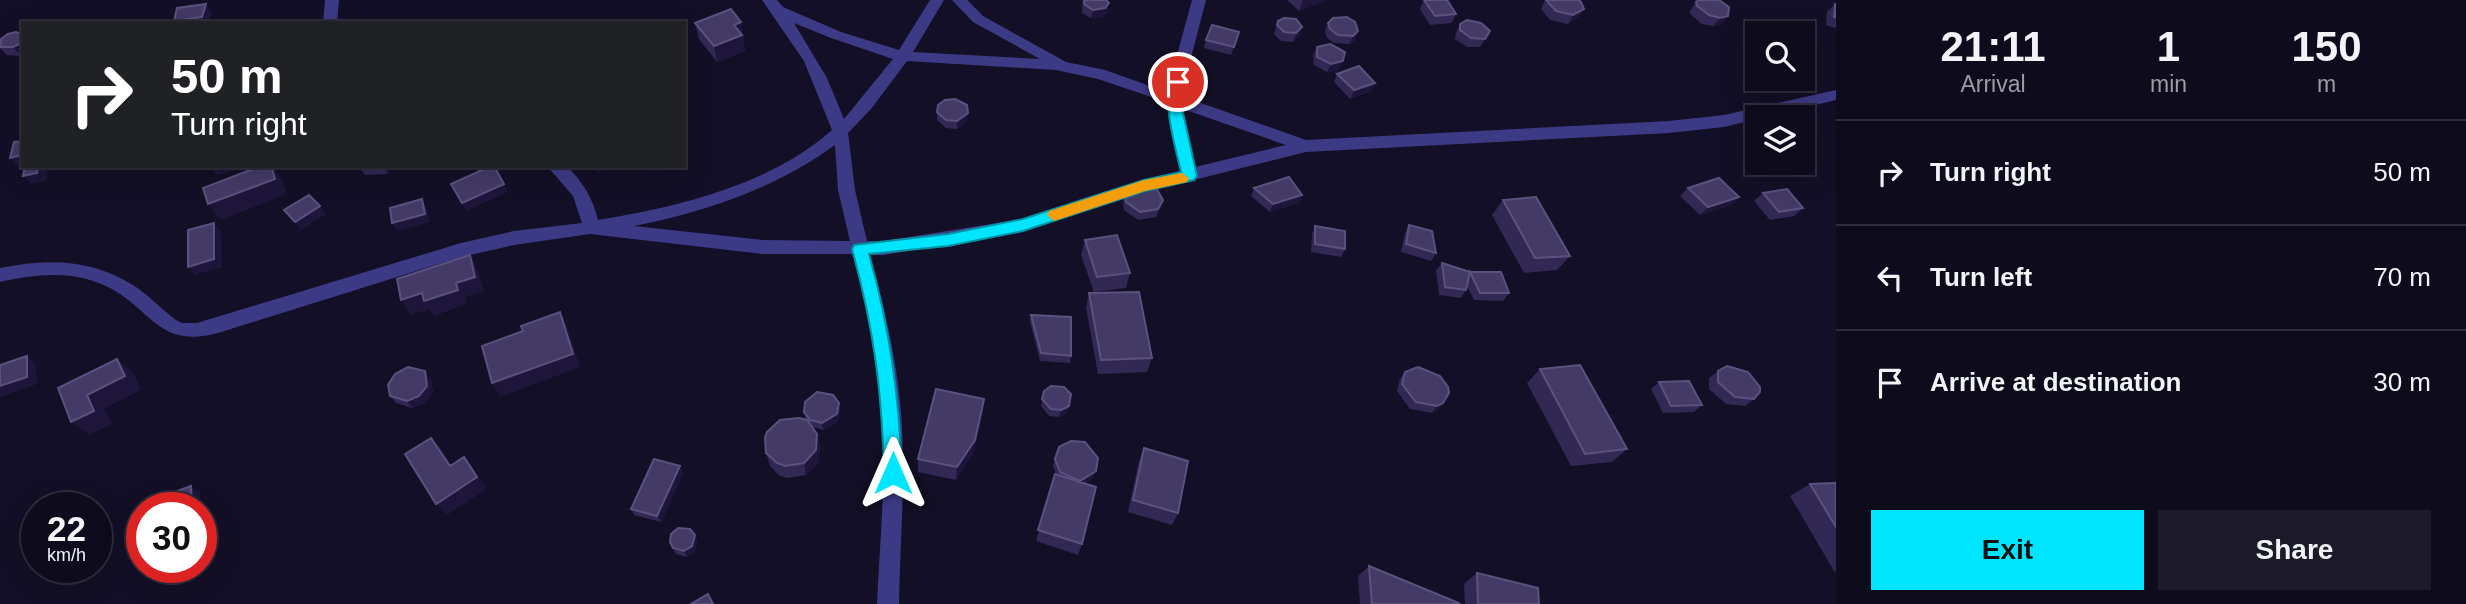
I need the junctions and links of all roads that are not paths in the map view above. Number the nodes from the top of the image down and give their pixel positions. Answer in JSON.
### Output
{"nodes":[{"id":1,"x":332,"y":0,"type":"edge"},
{"id":2,"x":937,"y":0,"type":"edge"},
{"id":3,"x":958,"y":0,"type":"edge"},
{"id":4,"x":1199,"y":0,"type":"edge"},
{"id":5,"x":773,"y":6,"type":"edge"},
{"id":6,"x":330,"y":21,"type":"edge"},
{"id":7,"x":901,"y":56,"type":"junction"},
{"id":8,"x":1066,"y":67,"type":"junction"},
{"id":9,"x":1836,"y":95,"type":"edge"},
{"id":10,"x":1173,"y":99,"type":"junction"},
{"id":11,"x":841,"y":132,"type":"junction"},
{"id":12,"x":1306,"y":146,"type":"junction"},
{"id":13,"x":558,"y":168,"type":"edge"},
{"id":14,"x":1189,"y":176,"type":"junction"},
{"id":15,"x":591,"y":228,"type":"junction"},
{"id":16,"x":860,"y":249,"type":"junction"},
{"id":17,"x":0,"y":275,"type":"edge"},
{"id":18,"x":887,"y":604,"type":"edge"}],
"edges":[{"from":1,"to":6,"type":"street"},
{"from":2,"to":7,"type":"street"},
{"from":3,"to":8,"type":"street"},
{"from":4,"to":10,"type":"street"},
{"from":5,"to":7,"type":"street"},
{"from":5,"to":11,"type":"street"},
{"from":7,"to":8,"type":"street"},
{"from":7,"to":11,"type":"street"},
{"from":8,"to":10,"type":"street"},
{"from":9,"to":12,"type":"street"},
{"from":10,"to":12,"type":"street"},
{"from":10,"to":14,"type":"street"},
{"from":11,"to":15,"type":"street"},
{"from":11,"to":16,"type":"street"},
{"from":12,"to":14,"type":"street"},
{"from":13,"to":15,"type":"street"},
{"from":14,"to":16,"type":"street"},
{"from":15,"to":16,"type":"street"},
{"from":15,"to":17,"type":"street"},
{"from":16,"to":18,"type":"street"}]}
